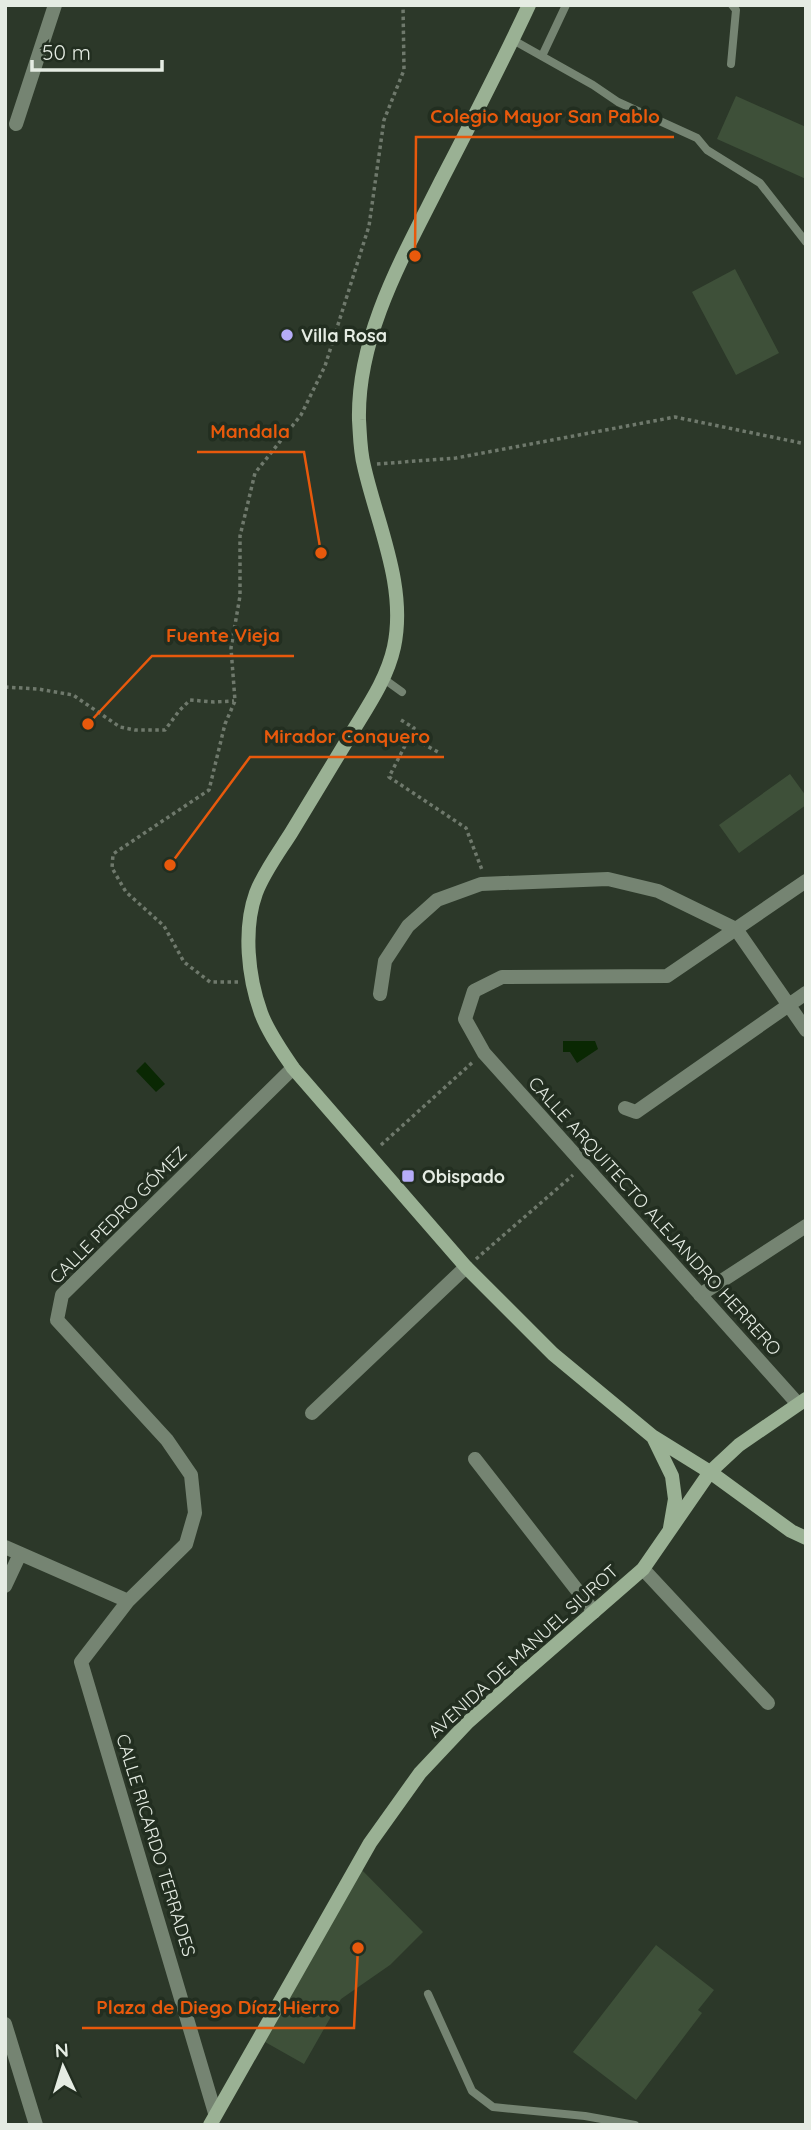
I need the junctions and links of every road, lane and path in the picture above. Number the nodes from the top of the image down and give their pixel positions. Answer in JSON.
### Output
{"nodes":[{"id":1,"x":55,"y":5,"type":"edge"},
{"id":2,"x":403,"y":5,"type":"edge"},
{"id":3,"x":528,"y":5,"type":"edge"},
{"id":4,"x":566,"y":5,"type":"edge"},
{"id":5,"x":732,"y":5,"type":"edge"},
{"id":6,"x":513,"y":40,"type":"junction"},
{"id":7,"x":542,"y":56,"type":"junction"},
{"id":8,"x":731,"y":64,"type":"dead end"},
{"id":9,"x":16,"y":124,"type":"dead end"},
{"id":10,"x":806,"y":242,"type":"edge"},
{"id":11,"x":806,"y":444,"type":"edge"},
{"id":12,"x":375,"y":465,"type":"dead end"},
{"id":13,"x":384,"y":679,"type":"junction"},
{"id":14,"x":5,"y":687,"type":"edge"},
{"id":15,"x":402,"y":692,"type":"dead end"},
{"id":16,"x":234,"y":701,"type":"junction"},
{"id":17,"x":401,"y":720,"type":"dead end"},
{"id":18,"x":410,"y":737,"type":"junction"},
{"id":19,"x":438,"y":751,"type":"dead end"},
{"id":20,"x":806,"y":881,"type":"edge"},
{"id":21,"x":487,"y":884,"type":"junction"},
{"id":22,"x":736,"y":929,"type":"junction"},
{"id":23,"x":253,"y":982,"type":"junction"},
{"id":24,"x":806,"y":993,"type":"edge"},
{"id":25,"x":380,"y":994,"type":"dead end"},
{"id":26,"x":789,"y":1005,"type":"junction"},
{"id":27,"x":806,"y":1030,"type":"edge"},
{"id":28,"x":479,"y":1057,"type":"junction"},
{"id":29,"x":293,"y":1068,"type":"junction"},
{"id":30,"x":625,"y":1108,"type":"dead end"},
{"id":31,"x":369,"y":1156,"type":"junction"},
{"id":32,"x":574,"y":1175,"type":"dead end"},
{"id":33,"x":806,"y":1226,"type":"edge"},
{"id":34,"x":466,"y":1267,"type":"junction"},
{"id":35,"x":700,"y":1296,"type":"junction"},
{"id":36,"x":802,"y":1402,"type":"edge"},
{"id":37,"x":312,"y":1413,"type":"dead end"},
{"id":38,"x":652,"y":1436,"type":"junction"},
{"id":39,"x":475,"y":1459,"type":"dead end"},
{"id":40,"x":710,"y":1472,"type":"junction"},
{"id":41,"x":670,"y":1531,"type":"junction"},
{"id":42,"x":806,"y":1538,"type":"edge"},
{"id":43,"x":5,"y":1547,"type":"edge"},
{"id":44,"x":20,"y":1554,"type":"junction"},
{"id":45,"x":643,"y":1569,"type":"junction"},
{"id":46,"x":5,"y":1587,"type":"edge"},
{"id":47,"x":128,"y":1601,"type":"junction"},
{"id":48,"x":594,"y":1612,"type":"junction"},
{"id":49,"x":768,"y":1703,"type":"dead end"},
{"id":50,"x":428,"y":1994,"type":"dead end"},
{"id":51,"x":5,"y":2024,"type":"edge"},
{"id":52,"x":213,"y":2119,"type":"edge"},
{"id":53,"x":36,"y":2125,"type":"edge"},
{"id":54,"x":635,"y":2125,"type":"edge"}],
"edges":[{"from":1,"to":9,"type":"street"},
{"from":2,"to":16,"type":"path"},
{"from":3,"to":6,"type":"street","name":"AVENIDA DE MANUEL SIUROT"},
{"from":4,"to":7,"type":"lane"},
{"from":5,"to":8,"type":"lane"},
{"from":6,"to":7,"type":"lane"},
{"from":6,"to":13,"type":"street","name":"AVENIDA DE MANUEL SIUROT"},
{"from":7,"to":10,"type":"lane"},
{"from":11,"to":12,"type":"path"},
{"from":13,"to":15,"type":"lane"},
{"from":13,"to":23,"type":"street","name":"AVENIDA DE MANUEL SIUROT"},
{"from":14,"to":16,"type":"path"},
{"from":16,"to":23,"type":"path"},
{"from":17,"to":18,"type":"path"},
{"from":18,"to":19,"type":"path"},
{"from":18,"to":21,"type":"path"},
{"from":20,"to":22,"type":"street","name":"CALLE ARQUITECTO ALEJANDRO HERRERO"},
{"from":21,"to":22,"type":"street"},
{"from":21,"to":25,"type":"street"},
{"from":22,"to":26,"type":"street"},
{"from":22,"to":28,"type":"street","name":"CALLE ARQUITECTO ALEJANDRO HERRERO"},
{"from":23,"to":29,"type":"street","name":"AVENIDA DE MANUEL SIUROT"},
{"from":24,"to":26,"type":"street"},
{"from":26,"to":27,"type":"street"},
{"from":26,"to":30,"type":"street"},
{"from":28,"to":31,"type":"path"},
{"from":28,"to":35,"type":"street","name":"CALLE ARQUITECTO ALEJANDRO HERRERO"},
{"from":29,"to":31,"type":"street","name":"AVENIDA DE MANUEL SIUROT"},
{"from":29,"to":47,"type":"street","name":"CALLE PEDRO GÓMEZ"},
{"from":31,"to":34,"type":"street","name":"AVENIDA DE MANUEL SIUROT"},
{"from":32,"to":34,"type":"path"},
{"from":33,"to":35,"type":"street"},
{"from":34,"to":37,"type":"street"},
{"from":34,"to":38,"type":"street","name":"AVENIDA DE MANUEL SIUROT"},
{"from":35,"to":36,"type":"street","name":"CALLE ARQUITECTO ALEJANDRO HERRERO"},
{"from":36,"to":40,"type":"street"},
{"from":38,"to":40,"type":"street","name":"AVENIDA DE MANUEL SIUROT"},
{"from":38,"to":41,"type":"street","name":"AVENIDA DE MANUEL SIUROT"},
{"from":39,"to":48,"type":"street"},
{"from":40,"to":41,"type":"street","name":"AVENIDA DE MANUEL SIUROT"},
{"from":40,"to":42,"type":"street"},
{"from":41,"to":45,"type":"street","name":"AVENIDA DE MANUEL SIUROT"},
{"from":43,"to":44,"type":"street"},
{"from":44,"to":46,"type":"street"},
{"from":44,"to":47,"type":"street"},
{"from":45,"to":48,"type":"street","name":"AVENIDA DE MANUEL SIUROT"},
{"from":45,"to":49,"type":"street"},
{"from":47,"to":52,"type":"street","name":"CALLE RICARDO TERRADES"},
{"from":48,"to":52,"type":"street","name":"AVENIDA DE MANUEL SIUROT"},
{"from":50,"to":54,"type":"lane"},
{"from":51,"to":53,"type":"street"}]}
